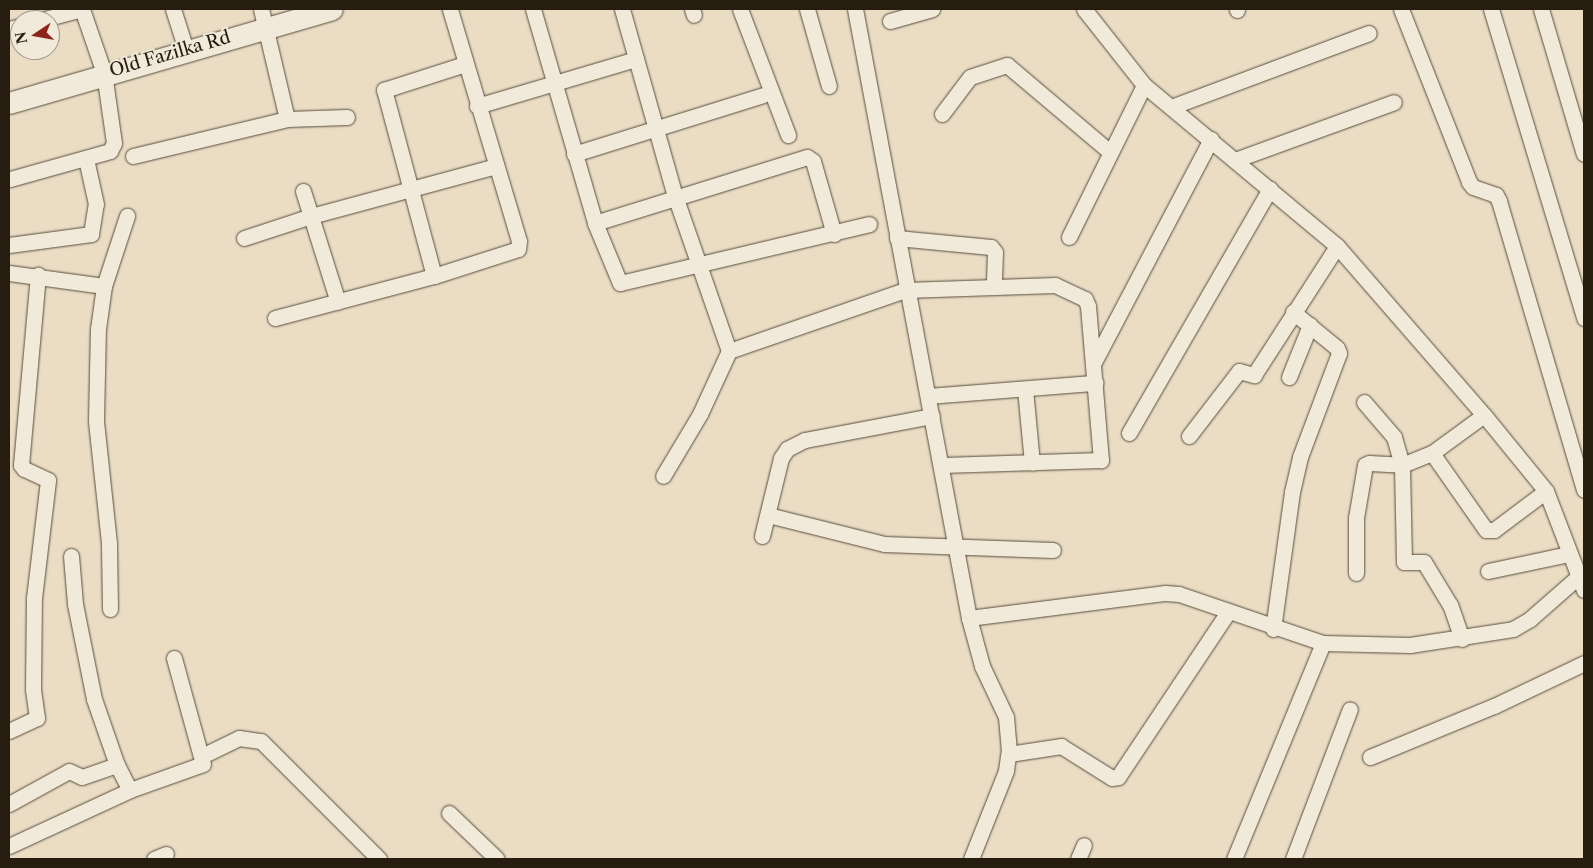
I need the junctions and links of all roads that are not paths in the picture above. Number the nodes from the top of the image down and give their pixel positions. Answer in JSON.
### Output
{"nodes":[{"id":1,"x":172,"y":9,"type":"edge"},
{"id":2,"x":332,"y":9,"type":"edge"},
{"id":3,"x":450,"y":9,"type":"edge"},
{"id":4,"x":532,"y":9,"type":"edge"},
{"id":5,"x":622,"y":9,"type":"edge"},
{"id":6,"x":740,"y":9,"type":"edge"},
{"id":7,"x":808,"y":9,"type":"edge"},
{"id":8,"x":855,"y":9,"type":"edge"},
{"id":9,"x":932,"y":9,"type":"edge"},
{"id":10,"x":1084,"y":9,"type":"edge"},
{"id":11,"x":1402,"y":9,"type":"edge"},
{"id":12,"x":1491,"y":9,"type":"edge"},
{"id":13,"x":1540,"y":9,"type":"edge"},
{"id":14,"x":60,"y":15,"type":"edge"},
{"id":15,"x":264,"y":18,"type":"edge"},
{"id":16,"x":890,"y":21,"type":"dead end"},
{"id":17,"x":1369,"y":33,"type":"dead end"},
{"id":18,"x":186,"y":50,"type":"junction"},
{"id":19,"x":636,"y":59,"type":"junction"},
{"id":20,"x":465,"y":64,"type":"junction"},
{"id":21,"x":104,"y":73,"type":"junction"},
{"id":22,"x":554,"y":82,"type":"junction"},
{"id":23,"x":1144,"y":85,"type":"junction"},
{"id":24,"x":829,"y":86,"type":"dead end"},
{"id":25,"x":763,"y":95,"type":"dead end"},
{"id":26,"x":1394,"y":102,"type":"dead end"},
{"id":27,"x":9,"y":103,"type":"edge"},
{"id":28,"x":477,"y":106,"type":"junction"},
{"id":29,"x":1171,"y":107,"type":"junction"},
{"id":30,"x":942,"y":114,"type":"dead end"},
{"id":31,"x":347,"y":117,"type":"dead end"},
{"id":32,"x":287,"y":119,"type":"junction"},
{"id":33,"x":655,"y":129,"type":"junction"},
{"id":34,"x":788,"y":135,"type":"dead end"},
{"id":35,"x":1211,"y":140,"type":"junction"},
{"id":36,"x":1110,"y":152,"type":"junction"},
{"id":37,"x":574,"y":154,"type":"junction"},
{"id":38,"x":1584,"y":154,"type":"edge"},
{"id":39,"x":133,"y":156,"type":"dead end"},
{"id":40,"x":86,"y":159,"type":"junction"},
{"id":41,"x":1236,"y":160,"type":"junction"},
{"id":42,"x":496,"y":166,"type":"junction"},
{"id":43,"x":10,"y":179,"type":"edge"},
{"id":44,"x":411,"y":188,"type":"junction"},
{"id":45,"x":1270,"y":189,"type":"junction"},
{"id":46,"x":303,"y":191,"type":"dead end"},
{"id":47,"x":675,"y":196,"type":"junction"},
{"id":48,"x":127,"y":216,"type":"dead end"},
{"id":49,"x":311,"y":216,"type":"junction"},
{"id":50,"x":596,"y":223,"type":"junction"},
{"id":51,"x":869,"y":224,"type":"dead end"},
{"id":52,"x":834,"y":234,"type":"junction"},
{"id":53,"x":1068,"y":237,"type":"dead end"},
{"id":54,"x":244,"y":238,"type":"dead end"},
{"id":55,"x":897,"y":238,"type":"junction"},
{"id":56,"x":9,"y":245,"type":"edge"},
{"id":57,"x":1337,"y":246,"type":"junction"},
{"id":58,"x":700,"y":266,"type":"junction"},
{"id":59,"x":9,"y":273,"type":"edge"},
{"id":60,"x":38,"y":275,"type":"junction"},
{"id":61,"x":434,"y":276,"type":"junction"},
{"id":62,"x":104,"y":286,"type":"junction"},
{"id":63,"x":994,"y":286,"type":"junction"},
{"id":64,"x":906,"y":290,"type":"junction"},
{"id":65,"x":338,"y":302,"type":"junction"},
{"id":66,"x":1294,"y":312,"type":"junction"},
{"id":67,"x":275,"y":318,"type":"dead end"},
{"id":68,"x":1584,"y":318,"type":"edge"},
{"id":69,"x":1310,"y":325,"type":"junction"},
{"id":70,"x":729,"y":351,"type":"junction"},
{"id":71,"x":1093,"y":364,"type":"junction"},
{"id":72,"x":1289,"y":377,"type":"dead end"},
{"id":73,"x":1094,"y":382,"type":"junction"},
{"id":74,"x":1025,"y":389,"type":"junction"},
{"id":75,"x":928,"y":396,"type":"junction"},
{"id":76,"x":1364,"y":402,"type":"dead end"},
{"id":77,"x":932,"y":416,"type":"junction"},
{"id":78,"x":1484,"y":416,"type":"junction"},
{"id":79,"x":1128,"y":433,"type":"dead end"},
{"id":80,"x":1189,"y":436,"type":"dead end"},
{"id":81,"x":1432,"y":453,"type":"junction"},
{"id":82,"x":1032,"y":463,"type":"junction"},
{"id":83,"x":942,"y":465,"type":"junction"},
{"id":84,"x":1402,"y":465,"type":"junction"},
{"id":85,"x":662,"y":476,"type":"dead end"},
{"id":86,"x":1584,"y":490,"type":"edge"},
{"id":87,"x":1546,"y":491,"type":"junction"},
{"id":88,"x":768,"y":515,"type":"junction"},
{"id":89,"x":762,"y":536,"type":"dead end"},
{"id":90,"x":955,"y":545,"type":"junction"},
{"id":91,"x":1053,"y":550,"type":"dead end"},
{"id":92,"x":1570,"y":554,"type":"junction"},
{"id":93,"x":71,"y":556,"type":"dead end"},
{"id":94,"x":1488,"y":571,"type":"dead end"},
{"id":95,"x":1356,"y":573,"type":"dead end"},
{"id":96,"x":1581,"y":583,"type":"edge"},
{"id":97,"x":110,"y":609,"type":"dead end"},
{"id":98,"x":1228,"y":612,"type":"junction"},
{"id":99,"x":969,"y":618,"type":"junction"},
{"id":100,"x":1273,"y":628,"type":"junction"},
{"id":101,"x":1462,"y":639,"type":"junction"},
{"id":102,"x":1323,"y":643,"type":"junction"},
{"id":103,"x":174,"y":658,"type":"dead end"},
{"id":104,"x":1584,"y":663,"type":"edge"},
{"id":105,"x":1350,"y":709,"type":"dead end"},
{"id":106,"x":9,"y":731,"type":"edge"},
{"id":107,"x":1009,"y":754,"type":"junction"},
{"id":108,"x":202,"y":756,"type":"junction"},
{"id":109,"x":1370,"y":757,"type":"dead end"},
{"id":110,"x":117,"y":765,"type":"junction"},
{"id":111,"x":130,"y":790,"type":"junction"},
{"id":112,"x":9,"y":804,"type":"edge"},
{"id":113,"x":449,"y":814,"type":"dead end"},
{"id":114,"x":9,"y":846,"type":"edge"},
{"id":115,"x":379,"y":859,"type":"edge"},
{"id":116,"x":498,"y":859,"type":"edge"},
{"id":117,"x":971,"y":859,"type":"edge"},
{"id":118,"x":1234,"y":859,"type":"edge"},
{"id":119,"x":1293,"y":859,"type":"edge"}],
"edges":[{"from":1,"to":18,"type":"street"},
{"from":2,"to":15,"type":"main road","name":"Old Fazilka Rd"},
{"from":3,"to":20,"type":"street"},
{"from":4,"to":22,"type":"street"},
{"from":5,"to":19,"type":"street"},
{"from":6,"to":34,"type":"street"},
{"from":7,"to":24,"type":"street"},
{"from":8,"to":55,"type":"street"},
{"from":9,"to":16,"type":"street"},
{"from":10,"to":23,"type":"street"},
{"from":11,"to":86,"type":"street"},
{"from":12,"to":68,"type":"street"},
{"from":13,"to":38,"type":"street"},
{"from":14,"to":21,"type":"street"},
{"from":15,"to":18,"type":"main road","name":"Old Fazilka Rd"},
{"from":15,"to":32,"type":"street"},
{"from":17,"to":29,"type":"street"},
{"from":18,"to":21,"type":"main road","name":"Old Fazilka Rd"},
{"from":19,"to":22,"type":"street"},
{"from":19,"to":33,"type":"street"},
{"from":20,"to":28,"type":"street"},
{"from":20,"to":44,"type":"street"},
{"from":21,"to":27,"type":"main road","name":"Old Fazilka Rd"},
{"from":21,"to":40,"type":"street"},
{"from":22,"to":28,"type":"street"},
{"from":22,"to":37,"type":"street"},
{"from":23,"to":29,"type":"street"},
{"from":23,"to":36,"type":"street"},
{"from":25,"to":33,"type":"street"},
{"from":26,"to":41,"type":"street"},
{"from":28,"to":42,"type":"street"},
{"from":29,"to":35,"type":"street"},
{"from":30,"to":36,"type":"street"},
{"from":31,"to":32,"type":"street"},
{"from":32,"to":39,"type":"street"},
{"from":33,"to":37,"type":"street"},
{"from":33,"to":47,"type":"street"},
{"from":35,"to":41,"type":"street"},
{"from":35,"to":71,"type":"street"},
{"from":36,"to":53,"type":"street"},
{"from":37,"to":50,"type":"street"},
{"from":40,"to":43,"type":"street"},
{"from":40,"to":56,"type":"street"},
{"from":41,"to":45,"type":"street"},
{"from":42,"to":44,"type":"street"},
{"from":42,"to":61,"type":"street"},
{"from":44,"to":49,"type":"street"},
{"from":44,"to":61,"type":"street"},
{"from":45,"to":57,"type":"street"},
{"from":45,"to":79,"type":"street"},
{"from":46,"to":49,"type":"street"},
{"from":47,"to":50,"type":"street"},
{"from":47,"to":52,"type":"street"},
{"from":47,"to":58,"type":"street"},
{"from":48,"to":62,"type":"street"},
{"from":49,"to":54,"type":"street"},
{"from":49,"to":65,"type":"street"},
{"from":50,"to":58,"type":"street"},
{"from":51,"to":52,"type":"street"},
{"from":52,"to":58,"type":"street"},
{"from":55,"to":63,"type":"street"},
{"from":55,"to":64,"type":"street"},
{"from":57,"to":66,"type":"street"},
{"from":57,"to":78,"type":"street"},
{"from":58,"to":70,"type":"street"},
{"from":59,"to":60,"type":"street"},
{"from":60,"to":62,"type":"street"},
{"from":60,"to":106,"type":"street"},
{"from":61,"to":65,"type":"street"},
{"from":62,"to":97,"type":"street"},
{"from":63,"to":64,"type":"street"},
{"from":63,"to":71,"type":"street"},
{"from":64,"to":70,"type":"street"},
{"from":64,"to":75,"type":"street"},
{"from":65,"to":67,"type":"street"},
{"from":66,"to":69,"type":"street"},
{"from":66,"to":80,"type":"street"},
{"from":69,"to":72,"type":"street"},
{"from":69,"to":100,"type":"street"},
{"from":70,"to":85,"type":"street"},
{"from":71,"to":73,"type":"street"},
{"from":73,"to":74,"type":"street"},
{"from":73,"to":82,"type":"street"},
{"from":74,"to":75,"type":"street"},
{"from":74,"to":82,"type":"street"},
{"from":75,"to":77,"type":"street"},
{"from":76,"to":84,"type":"street"},
{"from":77,"to":83,"type":"street"},
{"from":77,"to":88,"type":"street"},
{"from":78,"to":81,"type":"street"},
{"from":78,"to":87,"type":"street"},
{"from":81,"to":84,"type":"street"},
{"from":81,"to":87,"type":"street"},
{"from":82,"to":83,"type":"street"},
{"from":83,"to":90,"type":"street"},
{"from":84,"to":95,"type":"street"},
{"from":84,"to":101,"type":"street"},
{"from":87,"to":92,"type":"street"},
{"from":88,"to":89,"type":"street"},
{"from":88,"to":90,"type":"street"},
{"from":90,"to":91,"type":"street"},
{"from":90,"to":99,"type":"street"},
{"from":92,"to":94,"type":"street"},
{"from":92,"to":96,"type":"street"},
{"from":93,"to":110,"type":"street"},
{"from":96,"to":101,"type":"street"},
{"from":98,"to":99,"type":"street"},
{"from":98,"to":100,"type":"street"},
{"from":98,"to":107,"type":"street"},
{"from":99,"to":107,"type":"street"},
{"from":100,"to":102,"type":"street"},
{"from":101,"to":102,"type":"street"},
{"from":102,"to":118,"type":"street"},
{"from":103,"to":108,"type":"street"},
{"from":104,"to":109,"type":"street"},
{"from":105,"to":119,"type":"street"},
{"from":107,"to":117,"type":"street"},
{"from":108,"to":111,"type":"street"},
{"from":108,"to":115,"type":"street"},
{"from":110,"to":111,"type":"street"},
{"from":110,"to":112,"type":"street"},
{"from":111,"to":114,"type":"street"},
{"from":113,"to":116,"type":"street"}]}
